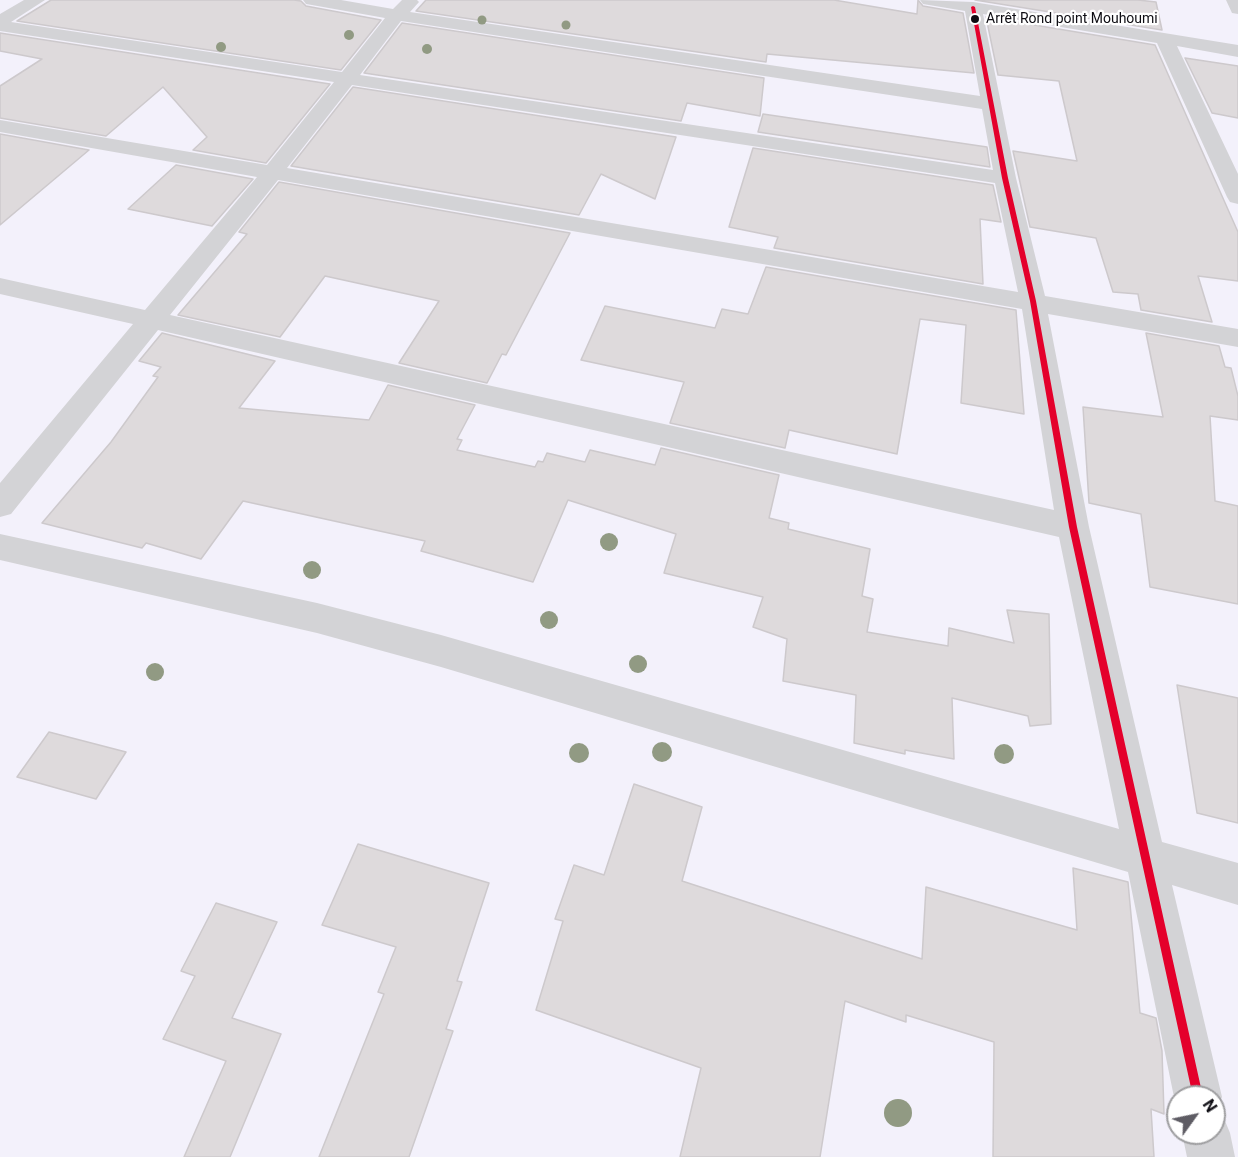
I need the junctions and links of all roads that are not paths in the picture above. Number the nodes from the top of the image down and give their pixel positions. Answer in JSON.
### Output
{"nodes":[{"id":1,"x":36,"y":0,"type":"edge"},
{"id":2,"x":312,"y":0,"type":"edge"},
{"id":3,"x":929,"y":0,"type":"edge"},
{"id":4,"x":1235,"y":0,"type":"edge"},
{"id":5,"x":973,"y":7,"type":"junction"},
{"id":6,"x":405,"y":8,"type":"edge"},
{"id":7,"x":1238,"y":9,"type":"edge"},
{"id":8,"x":0,"y":21,"type":"edge"},
{"id":9,"x":0,"y":26,"type":"edge"},
{"id":10,"x":1164,"y":39,"type":"junction"},
{"id":11,"x":1238,"y":51,"type":"edge"},
{"id":12,"x":346,"y":80,"type":"junction"},
{"id":13,"x":991,"y":104,"type":"junction"},
{"id":14,"x":0,"y":126,"type":"edge"},
{"id":15,"x":273,"y":172,"type":"junction"},
{"id":16,"x":1005,"y":178,"type":"junction"},
{"id":17,"x":1238,"y":197,"type":"edge"},
{"id":18,"x":0,"y":286,"type":"edge"},
{"id":19,"x":1033,"y":301,"type":"junction"},
{"id":20,"x":153,"y":320,"type":"junction"},
{"id":21,"x":1238,"y":338,"type":"edge"},
{"id":22,"x":0,"y":505,"type":"edge"},
{"id":23,"x":1073,"y":527,"type":"junction"},
{"id":24,"x":0,"y":546,"type":"edge"},
{"id":25,"x":1145,"y":858,"type":"junction"},
{"id":26,"x":1238,"y":884,"type":"edge"},
{"id":27,"x":1195,"y":1085,"type":"edge"}],
"edges":[{"from":1,"to":8,"type":"street"},
{"from":2,"to":6,"type":"street"},
{"from":3,"to":5,"type":"street"},
{"from":4,"to":7,"type":"street"},
{"from":5,"to":10,"type":"street"},
{"from":5,"to":13,"type":"street"},
{"from":6,"to":12,"type":"street"},
{"from":6,"to":13,"type":"street"},
{"from":9,"to":12,"type":"street"},
{"from":10,"to":11,"type":"street"},
{"from":10,"to":17,"type":"street"},
{"from":12,"to":15,"type":"street"},
{"from":12,"to":16,"type":"street"},
{"from":13,"to":16,"type":"street"},
{"from":14,"to":15,"type":"street"},
{"from":15,"to":19,"type":"street"},
{"from":15,"to":20,"type":"street"},
{"from":16,"to":19,"type":"street"},
{"from":18,"to":20,"type":"street"},
{"from":19,"to":21,"type":"street"},
{"from":19,"to":23,"type":"street"},
{"from":20,"to":22,"type":"street"},
{"from":20,"to":23,"type":"street"},
{"from":23,"to":25,"type":"street"},
{"from":24,"to":25,"type":"street"},
{"from":25,"to":26,"type":"street"},
{"from":25,"to":27,"type":"street"}]}
